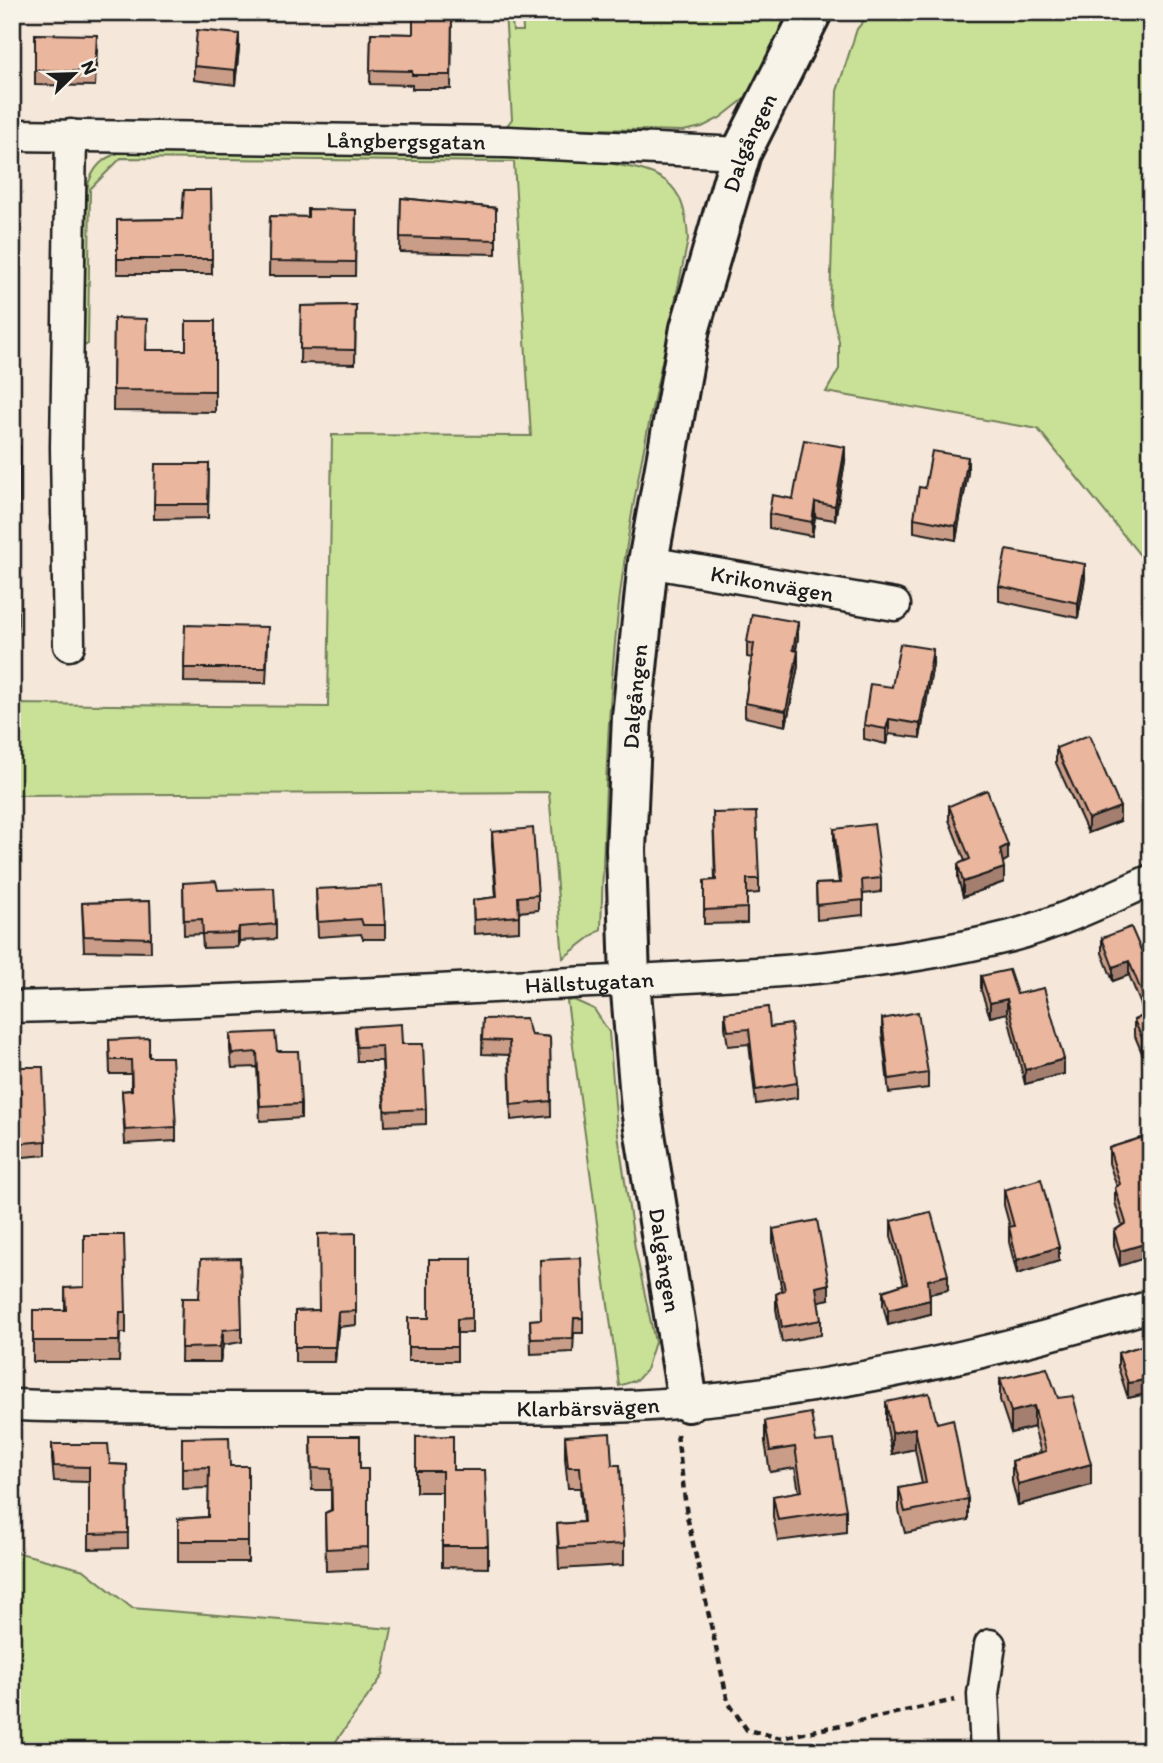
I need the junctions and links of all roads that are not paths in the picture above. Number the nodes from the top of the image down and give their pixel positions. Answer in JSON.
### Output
{"nodes":[{"id":1,"x":812,"y":12,"type":"edge"},
{"id":2,"x":12,"y":135,"type":"edge"},
{"id":3,"x":71,"y":135,"type":"junction"},
{"id":4,"x":741,"y":153,"type":"junction"},
{"id":5,"x":648,"y":562,"type":"junction"},
{"id":6,"x":895,"y":605,"type":"dead end"},
{"id":7,"x":69,"y":645,"type":"dead end"},
{"id":8,"x":1151,"y":880,"type":"edge"},
{"id":9,"x":630,"y":980,"type":"junction"},
{"id":10,"x":12,"y":1007,"type":"edge"},
{"id":11,"x":1151,"y":1306,"type":"edge"},
{"id":12,"x":688,"y":1402,"type":"junction"},
{"id":13,"x":12,"y":1405,"type":"edge"},
{"id":14,"x":990,"y":1645,"type":"dead end"},
{"id":15,"x":986,"y":1751,"type":"edge"}],
"edges":[{"from":1,"to":4,"type":"street","name":"Dalgången"},
{"from":2,"to":3,"type":"street","name":"Långbergsgatan"},
{"from":3,"to":4,"type":"street","name":"Långbergsgatan"},
{"from":3,"to":7,"type":"street"},
{"from":4,"to":5,"type":"street","name":"Dalgången"},
{"from":5,"to":6,"type":"street","name":"Krikonvägen"},
{"from":5,"to":9,"type":"street","name":"Dalgången"},
{"from":8,"to":9,"type":"street","name":"Hällstugatan"},
{"from":9,"to":10,"type":"street","name":"Hällstugatan"},
{"from":9,"to":12,"type":"street","name":"Dalgången"},
{"from":11,"to":12,"type":"street","name":"Klarbärsvägen"},
{"from":12,"to":13,"type":"street","name":"Klarbärsvägen"},
{"from":14,"to":15,"type":"street"}]}
